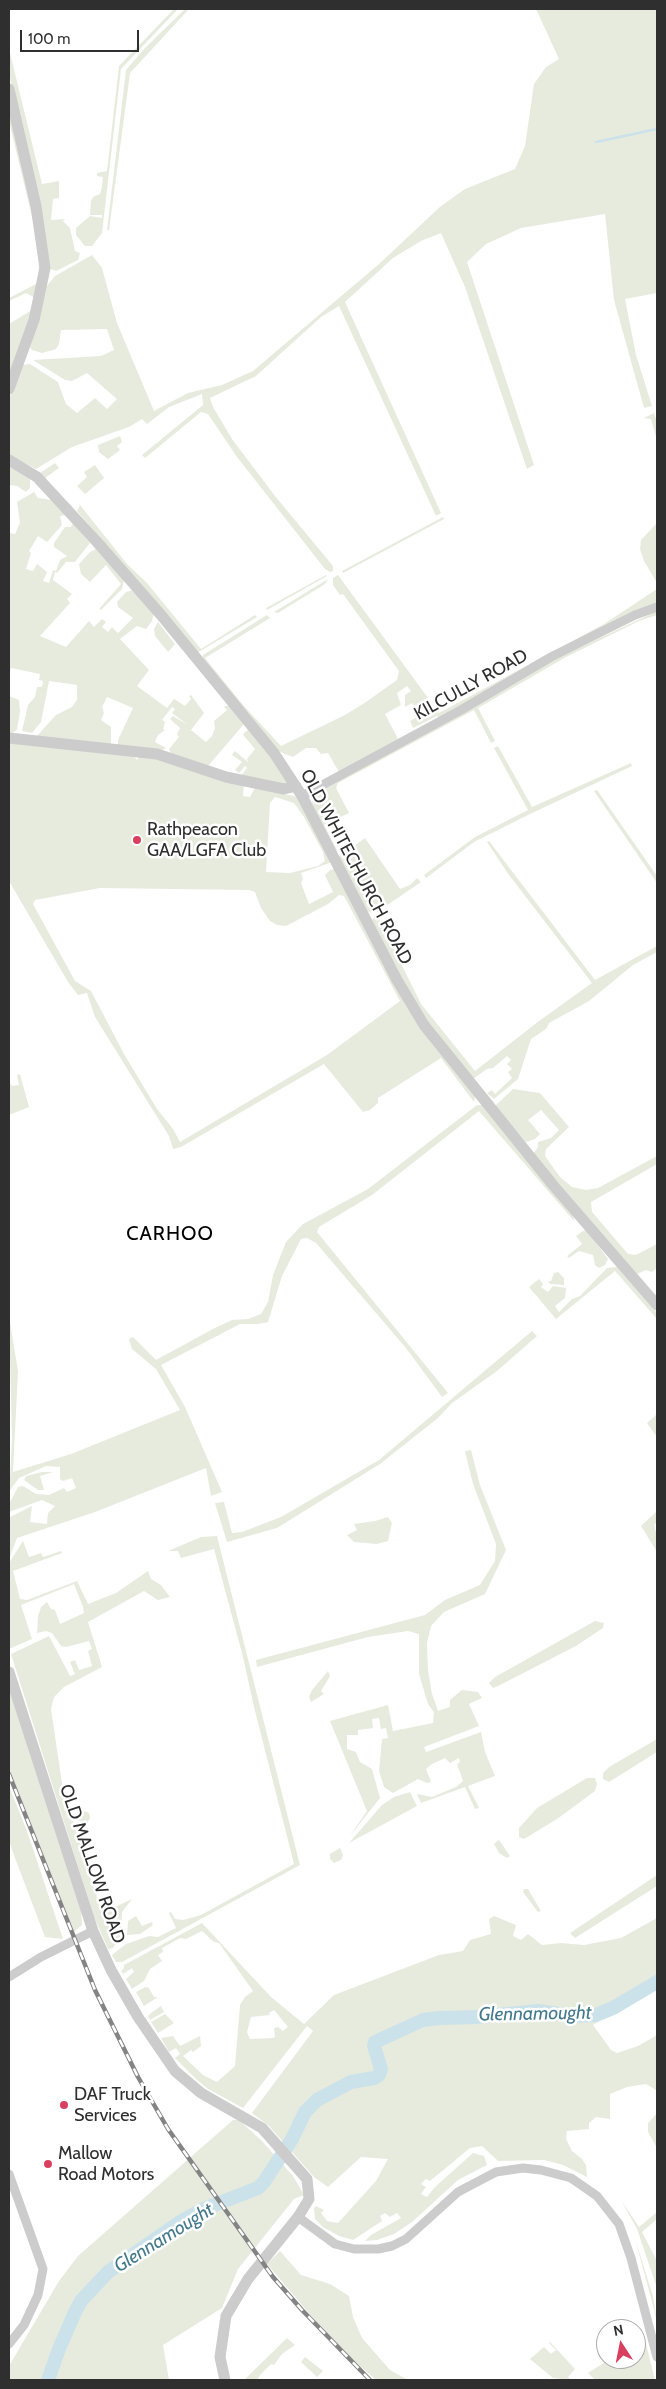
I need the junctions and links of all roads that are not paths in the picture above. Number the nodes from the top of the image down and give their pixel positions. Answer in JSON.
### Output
{"nodes":[{"id":1,"x":9,"y":89,"type":"edge"},
{"id":2,"x":9,"y":389,"type":"edge"},
{"id":3,"x":9,"y":460,"type":"edge"},
{"id":4,"x":657,"y":607,"type":"edge"},
{"id":5,"x":9,"y":738,"type":"edge"},
{"id":6,"x":296,"y":786,"type":"junction"},
{"id":7,"x":302,"y":796,"type":"junction"},
{"id":8,"x":657,"y":1305,"type":"edge"},
{"id":9,"x":9,"y":1672,"type":"edge"},
{"id":10,"x":93,"y":1931,"type":"junction"},
{"id":11,"x":9,"y":1977,"type":"edge"},
{"id":12,"x":9,"y":2174,"type":"edge"},
{"id":13,"x":298,"y":2217,"type":"junction"},
{"id":14,"x":9,"y":2344,"type":"edge"},
{"id":15,"x":657,"y":2357,"type":"edge"},
{"id":16,"x":225,"y":2380,"type":"edge"}],
"edges":[{"from":1,"to":2,"type":"street"},
{"from":3,"to":6,"type":"street","name":"OLD WHITECHURCH ROAD"},
{"from":4,"to":7,"type":"street","name":"KILCULLY ROAD"},
{"from":5,"to":6,"type":"street"},
{"from":6,"to":7,"type":"street","name":"OLD WHITECHURCH ROAD"},
{"from":7,"to":8,"type":"street","name":"OLD WHITECHURCH ROAD"},
{"from":9,"to":10,"type":"street","name":"OLD MALLOW ROAD"},
{"from":10,"to":11,"type":"street"},
{"from":10,"to":13,"type":"street","name":"OLD MALLOW ROAD"},
{"from":12,"to":14,"type":"street"},
{"from":13,"to":15,"type":"street"},
{"from":13,"to":16,"type":"street","name":"OLD MALLOW ROAD"}]}
